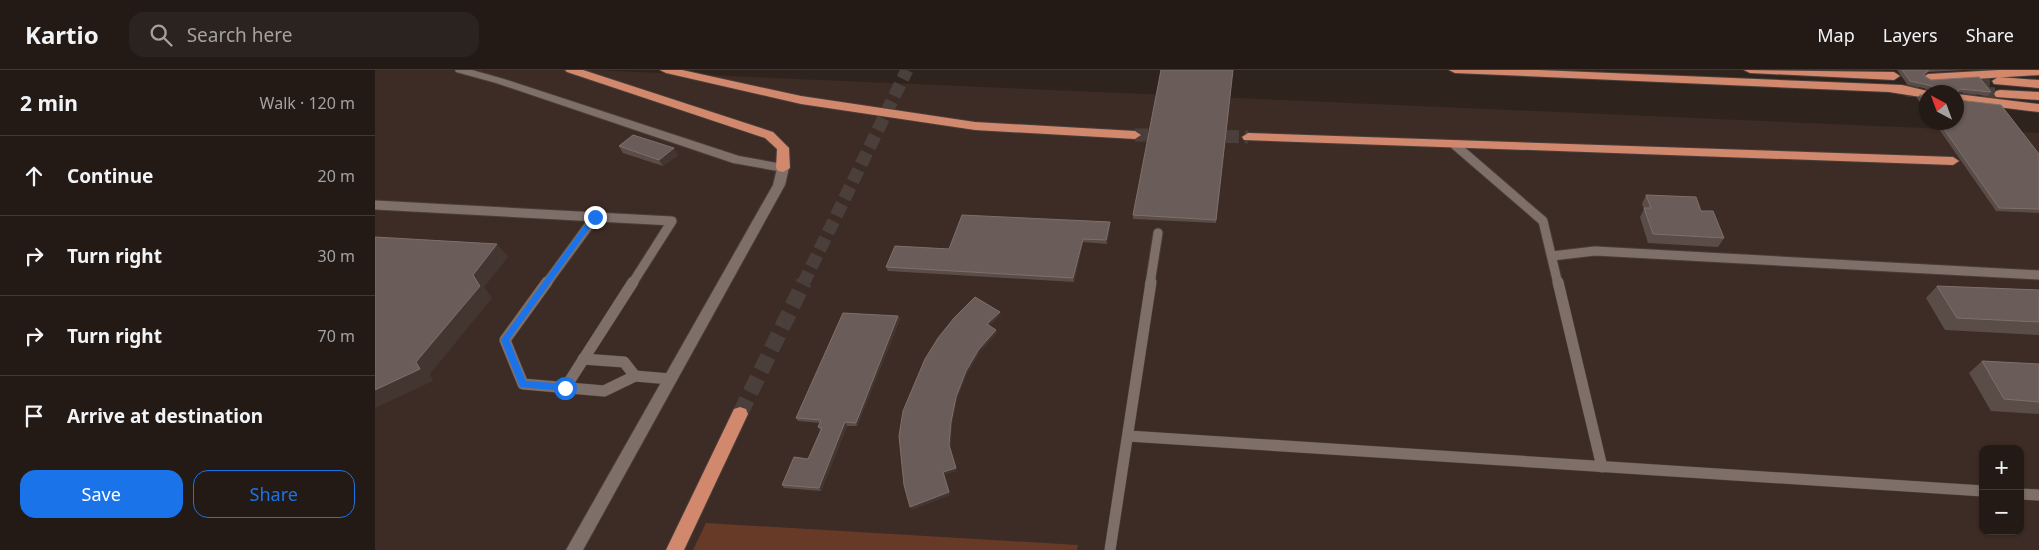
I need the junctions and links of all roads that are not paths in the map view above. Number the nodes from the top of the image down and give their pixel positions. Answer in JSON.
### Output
{"nodes":[{"id":1,"x":460,"y":70,"type":"edge"},
{"id":2,"x":571,"y":70,"type":"edge"},
{"id":3,"x":666,"y":70,"type":"edge"},
{"id":4,"x":1455,"y":70,"type":"edge"},
{"id":5,"x":1750,"y":70,"type":"edge"},
{"id":6,"x":2039,"y":71,"type":"edge"},
{"id":7,"x":1895,"y":76,"type":"tunnel mouth"},
{"id":8,"x":1928,"y":78,"type":"edge"},
{"id":9,"x":1990,"y":81,"type":"tunnel mouth"},
{"id":10,"x":2039,"y":84,"type":"edge"},
{"id":11,"x":1883,"y":89,"type":"junction"},
{"id":12,"x":1903,"y":90,"type":"tunnel mouth"},
{"id":13,"x":1919,"y":93,"type":"tunnel mouth"},
{"id":14,"x":2000,"y":94,"type":"tunnel mouth"},
{"id":15,"x":2039,"y":96,"type":"edge"},
{"id":16,"x":1964,"y":99,"type":"edge"},
{"id":17,"x":2039,"y":108,"type":"edge"},
{"id":18,"x":1135,"y":135,"type":"tunnel mouth"},
{"id":19,"x":1248,"y":137,"type":"tunnel mouth"},
{"id":20,"x":1455,"y":145,"type":"junction"},
{"id":21,"x":1953,"y":162,"type":"dead end"},
{"id":22,"x":783,"y":168,"type":"junction"},
{"id":23,"x":375,"y":205,"type":"edge"},
{"id":24,"x":595,"y":217,"type":"junction"},
{"id":25,"x":1158,"y":233,"type":"dead end"},
{"id":26,"x":1552,"y":256,"type":"junction"},
{"id":27,"x":2039,"y":275,"type":"edge"},
{"id":28,"x":583,"y":359,"type":"junction"},
{"id":29,"x":635,"y":376,"type":"junction"},
{"id":30,"x":670,"y":379,"type":"junction"},
{"id":31,"x":565,"y":388,"type":"junction"},
{"id":32,"x":740,"y":414,"type":"tunnel mouth"},
{"id":33,"x":1128,"y":436,"type":"junction"},
{"id":34,"x":1603,"y":467,"type":"junction"},
{"id":35,"x":1979,"y":491,"type":"edge"},
{"id":36,"x":2024,"y":494,"type":"edge"},
{"id":37,"x":2039,"y":495,"type":"edge"},
{"id":38,"x":574,"y":550,"type":"edge"},
{"id":39,"x":675,"y":550,"type":"edge"},
{"id":40,"x":1110,"y":550,"type":"edge"}],
"edges":[{"from":1,"to":22,"type":"main road"},
{"from":2,"to":22,"type":"highway"},
{"from":3,"to":18,"type":"highway"},
{"from":4,"to":11,"type":"highway"},
{"from":5,"to":7,"type":"highway"},
{"from":6,"to":8,"type":"highway"},
{"from":9,"to":10,"type":"highway"},
{"from":11,"to":12,"type":"highway"},
{"from":11,"to":13,"type":"highway"},
{"from":14,"to":15,"type":"highway"},
{"from":16,"to":17,"type":"highway"},
{"from":19,"to":20,"type":"highway"},
{"from":20,"to":21,"type":"highway"},
{"from":20,"to":26,"type":"lane"},
{"from":22,"to":30,"type":"main road"},
{"from":23,"to":24,"type":"lane"},
{"from":24,"to":28,"type":"lane"},
{"from":24,"to":31,"type":"lane"},
{"from":25,"to":33,"type":"lane"},
{"from":26,"to":27,"type":"lane"},
{"from":26,"to":34,"type":"lane"},
{"from":28,"to":29,"type":"lane"},
{"from":28,"to":31,"type":"lane"},
{"from":29,"to":30,"type":"lane"},
{"from":29,"to":31,"type":"lane"},
{"from":30,"to":38,"type":"main road"},
{"from":32,"to":39,"type":"highway"},
{"from":33,"to":34,"type":"lane"},
{"from":33,"to":40,"type":"lane"},
{"from":34,"to":35,"type":"lane"},
{"from":36,"to":37,"type":"lane"}]}
